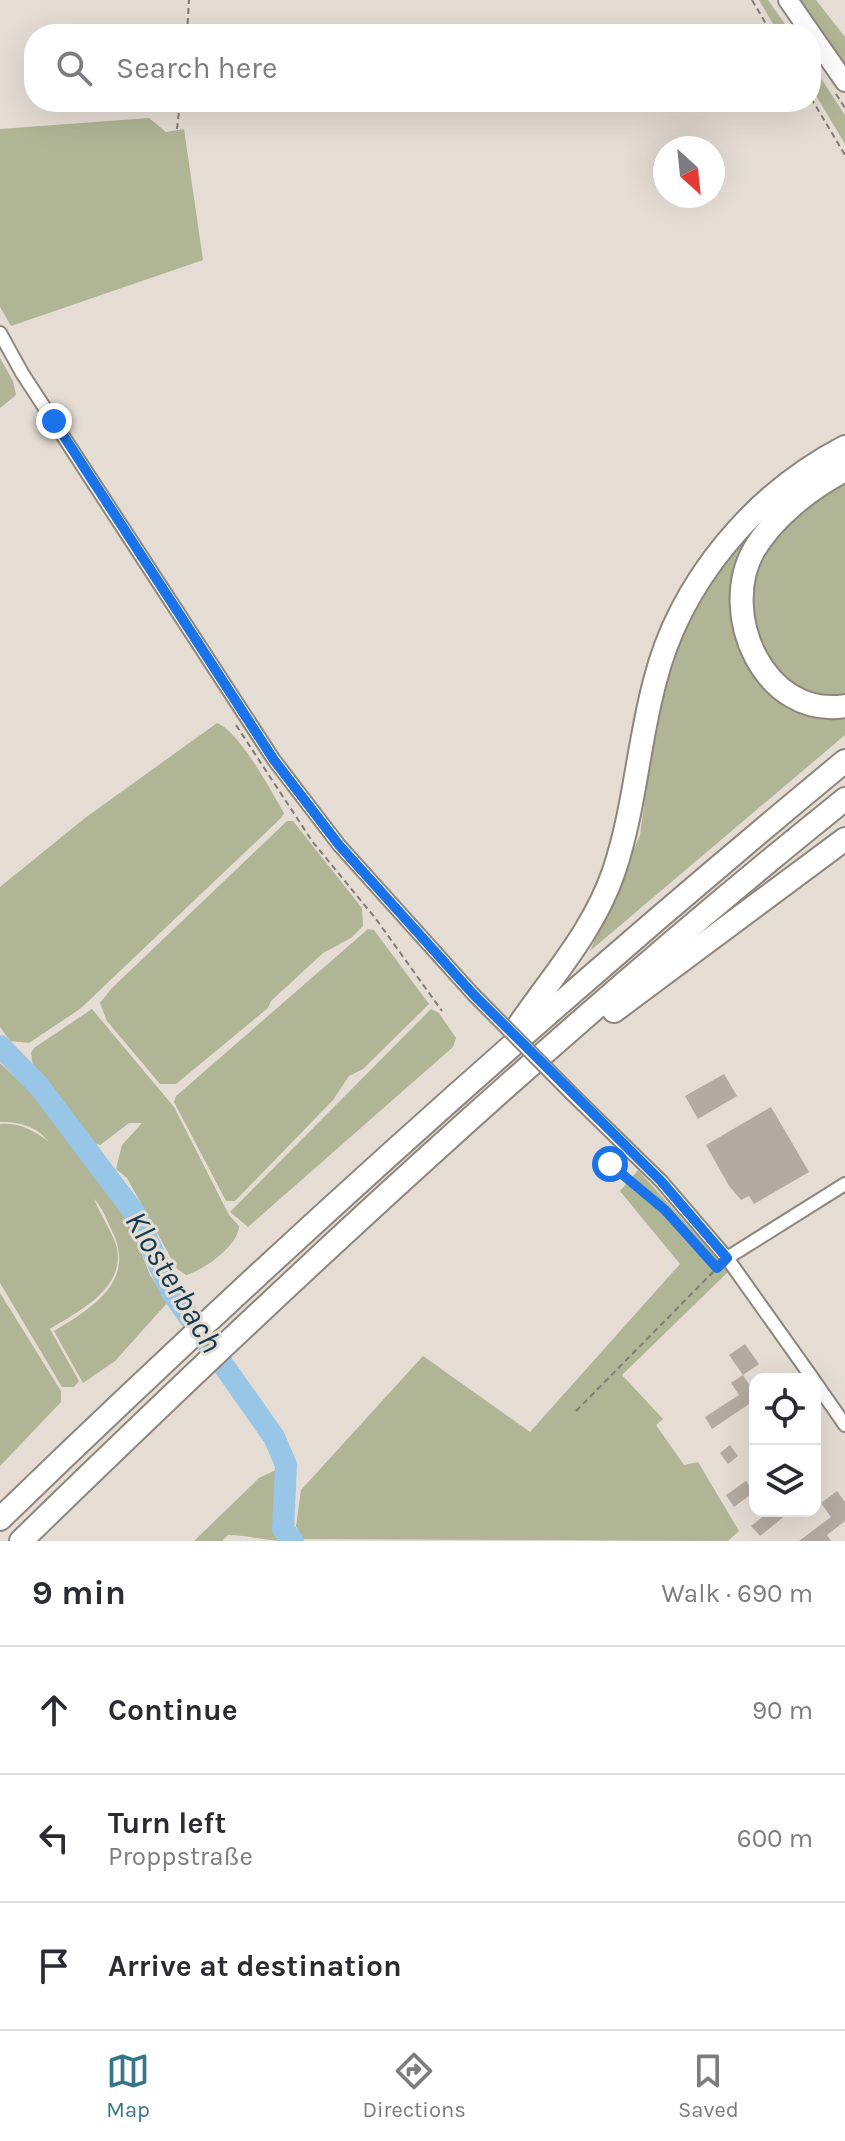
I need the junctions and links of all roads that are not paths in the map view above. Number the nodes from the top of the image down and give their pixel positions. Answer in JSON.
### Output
{"nodes":[{"id":1,"x":788,"y":0,"type":"edge"},
{"id":2,"x":805,"y":24,"type":"edge"},
{"id":3,"x":821,"y":47,"type":"edge"},
{"id":4,"x":845,"y":82,"type":"edge"},
{"id":5,"x":0,"y":333,"type":"edge"},
{"id":6,"x":845,"y":447,"type":"edge"},
{"id":7,"x":845,"y":470,"type":"edge"},
{"id":8,"x":845,"y":706,"type":"edge"},
{"id":9,"x":845,"y":761,"type":"edge"},
{"id":10,"x":845,"y":799,"type":"edge"},
{"id":11,"x":845,"y":839,"type":"edge"},
{"id":12,"x":503,"y":1049,"type":"junction"},
{"id":13,"x":548,"y":1051,"type":"junction"},
{"id":14,"x":845,"y":1184,"type":"edge"},
{"id":15,"x":722,"y":1263,"type":"junction"},
{"id":16,"x":808,"y":1373,"type":"edge"},
{"id":17,"x":821,"y":1391,"type":"edge"},
{"id":18,"x":845,"y":1425,"type":"edge"},
{"id":19,"x":0,"y":1519,"type":"edge"},
{"id":20,"x":21,"y":1541,"type":"edge"}],
"edges":[{"from":1,"to":2,"type":"main road"},
{"from":3,"to":4,"type":"main road"},
{"from":5,"to":15,"type":"street","bridge":true},
{"from":6,"to":12,"type":"highway"},
{"from":7,"to":8,"type":"highway"},
{"from":9,"to":12,"type":"highway"},
{"from":10,"to":13,"type":"highway"},
{"from":11,"to":13,"type":"highway"},
{"from":12,"to":19,"type":"highway"},
{"from":13,"to":20,"type":"highway"},
{"from":14,"to":15,"type":"street"},
{"from":15,"to":16,"type":"street"},
{"from":17,"to":18,"type":"street"}]}
